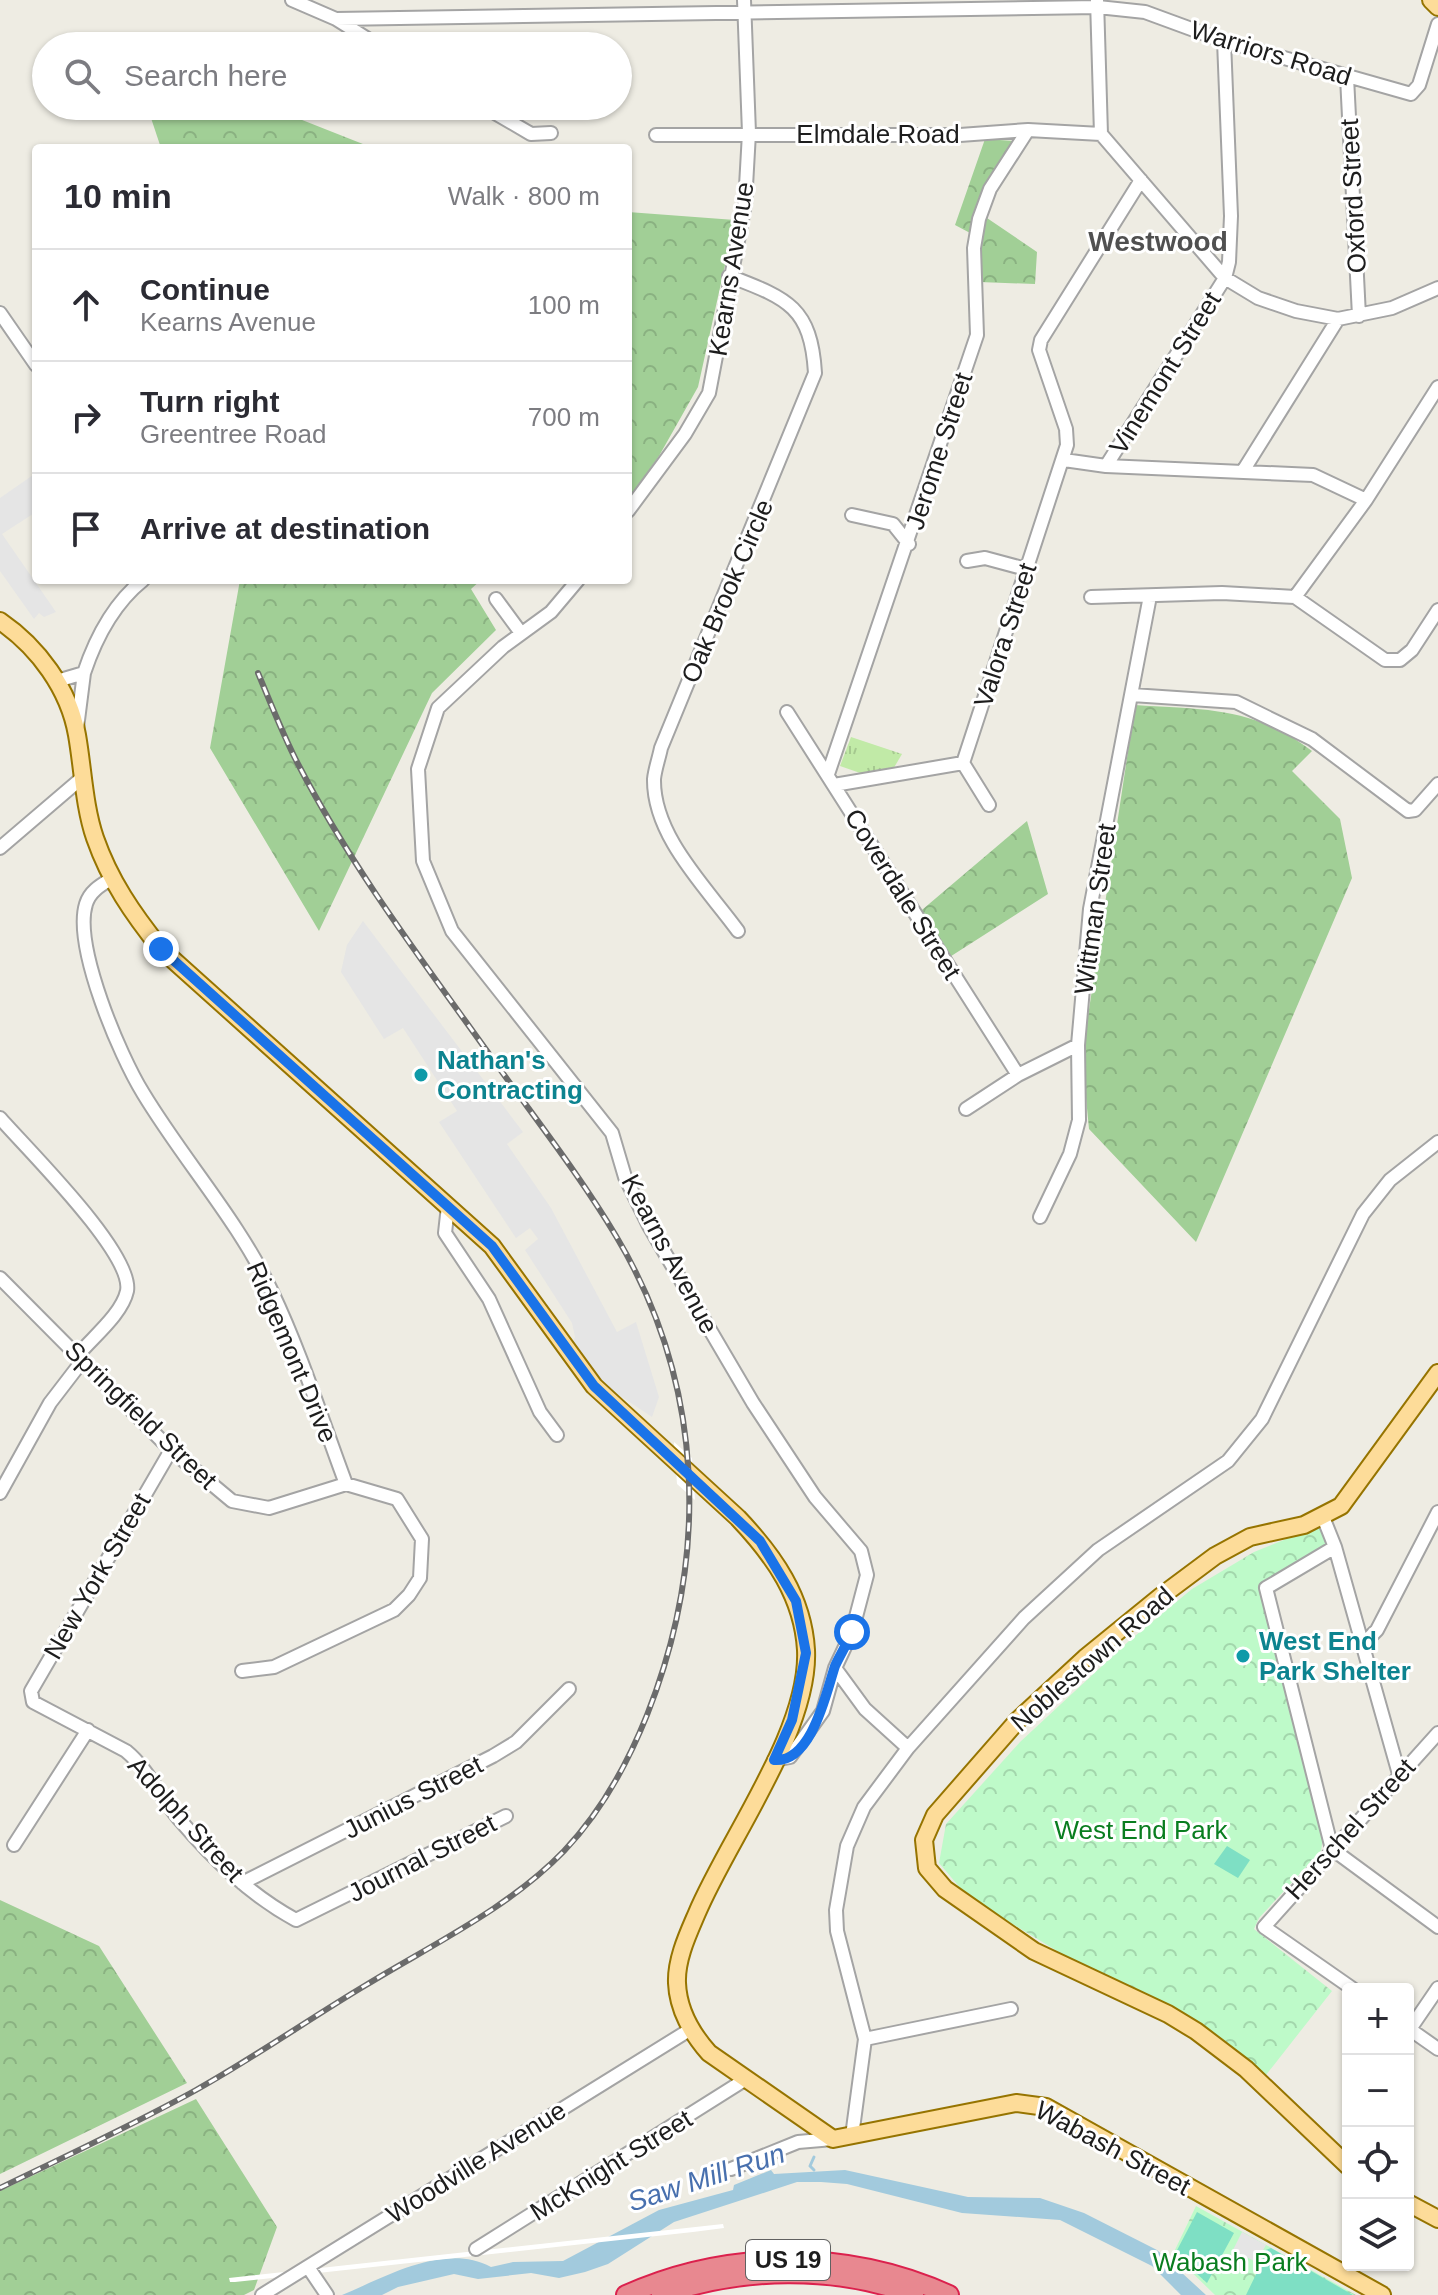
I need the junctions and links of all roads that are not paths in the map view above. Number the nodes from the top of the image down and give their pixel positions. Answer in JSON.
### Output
{"nodes":[{"id":1,"x":292,"y":0,"type":"edge"},
{"id":2,"x":1431,"y":0,"type":"edge"},
{"id":3,"x":1098,"y":3,"type":"edge"},
{"id":4,"x":744,"y":6,"type":"edge"},
{"id":5,"x":1438,"y":7,"type":"edge"},
{"id":6,"x":336,"y":19,"type":"junction"},
{"id":7,"x":1438,"y":24,"type":"edge"},
{"id":8,"x":357,"y":32,"type":"edge"},
{"id":9,"x":1224,"y":41,"type":"junction"},
{"id":10,"x":1347,"y":77,"type":"junction"},
{"id":11,"x":507,"y":120,"type":"edge"},
{"id":12,"x":1028,"y":130,"type":"junction"},
{"id":13,"x":551,"y":133,"type":"dead end"},
{"id":14,"x":749,"y":133,"type":"junction"},
{"id":15,"x":1101,"y":134,"type":"junction"},
{"id":16,"x":656,"y":135,"type":"dead end"},
{"id":17,"x":1141,"y":180,"type":"junction"},
{"id":18,"x":729,"y":276,"type":"junction"},
{"id":19,"x":1225,"y":278,"type":"junction"},
{"id":20,"x":1438,"y":288,"type":"edge"},
{"id":21,"x":0,"y":313,"type":"edge"},
{"id":22,"x":1359,"y":316,"type":"junction"},
{"id":23,"x":1338,"y":319,"type":"junction"},
{"id":24,"x":32,"y":359,"type":"edge"},
{"id":25,"x":1438,"y":387,"type":"edge"},
{"id":26,"x":1064,"y":460,"type":"junction"},
{"id":27,"x":1106,"y":466,"type":"junction"},
{"id":28,"x":1243,"y":471,"type":"junction"},
{"id":29,"x":1366,"y":500,"type":"junction"},
{"id":30,"x":632,"y":506,"type":"edge"},
{"id":31,"x":852,"y":515,"type":"dead end"},
{"id":32,"x":909,"y":544,"type":"junction"},
{"id":33,"x":967,"y":561,"type":"dead end"},
{"id":34,"x":1026,"y":569,"type":"junction"},
{"id":35,"x":139,"y":584,"type":"edge"},
{"id":36,"x":575,"y":584,"type":"edge"},
{"id":37,"x":1150,"y":596,"type":"junction"},
{"id":38,"x":1091,"y":597,"type":"dead end"},
{"id":39,"x":1295,"y":597,"type":"junction"},
{"id":40,"x":496,"y":599,"type":"dead end"},
{"id":41,"x":1438,"y":610,"type":"edge"},
{"id":42,"x":0,"y":621,"type":"edge"},
{"id":43,"x":521,"y":633,"type":"junction"},
{"id":44,"x":84,"y":673,"type":"junction"},
{"id":45,"x":57,"y":681,"type":"junction"},
{"id":46,"x":1132,"y":695,"type":"junction"},
{"id":47,"x":787,"y":712,"type":"dead end"},
{"id":48,"x":77,"y":731,"type":"junction"},
{"id":49,"x":963,"y":763,"type":"junction"},
{"id":50,"x":83,"y":777,"type":"junction"},
{"id":51,"x":831,"y":780,"type":"junction"},
{"id":52,"x":1438,"y":784,"type":"edge"},
{"id":53,"x":989,"y":805,"type":"dead end"},
{"id":54,"x":0,"y":848,"type":"edge"},
{"id":55,"x":111,"y":879,"type":"junction"},
{"id":56,"x":738,"y":931,"type":"dead end"},
{"id":57,"x":1078,"y":1045,"type":"junction"},
{"id":58,"x":1018,"y":1075,"type":"junction"},
{"id":59,"x":966,"y":1109,"type":"dead end"},
{"id":60,"x":0,"y":1118,"type":"edge"},
{"id":61,"x":1438,"y":1142,"type":"edge"},
{"id":62,"x":448,"y":1206,"type":"junction"},
{"id":63,"x":1040,"y":1217,"type":"dead end"},
{"id":64,"x":0,"y":1278,"type":"edge"},
{"id":65,"x":81,"y":1358,"type":"junction"},
{"id":66,"x":1438,"y":1373,"type":"edge"},
{"id":67,"x":557,"y":1435,"type":"dead end"},
{"id":68,"x":171,"y":1450,"type":"junction"},
{"id":69,"x":346,"y":1484,"type":"junction"},
{"id":70,"x":0,"y":1493,"type":"edge"},
{"id":71,"x":1438,"y":1512,"type":"edge"},
{"id":72,"x":1323,"y":1517,"type":"junction"},
{"id":73,"x":1335,"y":1547,"type":"junction"},
{"id":74,"x":1361,"y":1646,"type":"junction"},
{"id":75,"x":835,"y":1668,"type":"junction"},
{"id":76,"x":242,"y":1671,"type":"dead end"},
{"id":77,"x":569,"y":1689,"type":"dead end"},
{"id":78,"x":33,"y":1702,"type":"joint"},
{"id":79,"x":88,"y":1730,"type":"junction"},
{"id":80,"x":1438,"y":1733,"type":"edge"},
{"id":81,"x":908,"y":1748,"type":"junction"},
{"id":82,"x":774,"y":1760,"type":"junction"},
{"id":83,"x":1399,"y":1774,"type":"junction"},
{"id":84,"x":506,"y":1816,"type":"dead end"},
{"id":85,"x":14,"y":1845,"type":"dead end"},
{"id":86,"x":1332,"y":1849,"type":"junction"},
{"id":87,"x":242,"y":1883,"type":"junction"},
{"id":88,"x":338,"y":1901,"type":"joint"},
{"id":89,"x":1438,"y":1927,"type":"edge"},
{"id":90,"x":1344,"y":1983,"type":"edge"},
{"id":91,"x":1438,"y":1988,"type":"edge"},
{"id":92,"x":1011,"y":2009,"type":"dead end"},
{"id":93,"x":1414,"y":2022,"type":"edge"},
{"id":94,"x":691,"y":2029,"type":"junction"},
{"id":95,"x":1414,"y":2032,"type":"edge"},
{"id":96,"x":865,"y":2039,"type":"junction"},
{"id":97,"x":1438,"y":2049,"type":"edge"},
{"id":98,"x":746,"y":2079,"type":"junction"},
{"id":99,"x":852,"y":2136,"type":"junction"},
{"id":100,"x":833,"y":2139,"type":"junction"},
{"id":101,"x":1342,"y":2160,"type":"edge"},
{"id":102,"x":731,"y":2169,"type":"dead end"},
{"id":103,"x":1414,"y":2206,"type":"edge"},
{"id":104,"x":1438,"y":2219,"type":"edge"},
{"id":105,"x":476,"y":2249,"type":"dead end"},
{"id":106,"x":308,"y":2267,"type":"junction"},
{"id":107,"x":262,"y":2295,"type":"edge"},
{"id":108,"x":327,"y":2295,"type":"edge"},
{"id":109,"x":626,"y":2295,"type":"edge"},
{"id":110,"x":661,"y":2295,"type":"edge"},
{"id":111,"x":914,"y":2295,"type":"edge"},
{"id":112,"x":949,"y":2295,"type":"edge"},
{"id":113,"x":1382,"y":2295,"type":"edge"}],
"edges":[{"from":1,"to":6,"type":"street"},
{"from":2,"to":5,"type":"main road"},
{"from":3,"to":4,"type":"street","name":"Warriors Road"},
{"from":3,"to":9,"type":"street","name":"Warriors Road"},
{"from":3,"to":15,"type":"street"},
{"from":4,"to":6,"type":"street","name":"Warriors Road"},
{"from":4,"to":14,"type":"street","name":"Kearns Avenue"},
{"from":6,"to":8,"type":"street"},
{"from":7,"to":10,"type":"street","name":"Warriors Road"},
{"from":9,"to":10,"type":"street","name":"Warriors Road"},
{"from":9,"to":19,"type":"street","name":"Vinemont Street"},
{"from":10,"to":22,"type":"street","name":"Oxford Street"},
{"from":11,"to":13,"type":"street"},
{"from":12,"to":14,"type":"street","name":"Elmdale Road"},
{"from":12,"to":15,"type":"street","name":"Elmdale Road"},
{"from":12,"to":32,"type":"street","name":"Jerome Street"},
{"from":14,"to":16,"type":"street","name":"Elmdale Road"},
{"from":14,"to":18,"type":"street","name":"Kearns Avenue"},
{"from":15,"to":17,"type":"street"},
{"from":17,"to":19,"type":"street"},
{"from":17,"to":26,"type":"street"},
{"from":18,"to":30,"type":"street","name":"Kearns Avenue"},
{"from":18,"to":56,"type":"street","name":"Oak Brook Circle"},
{"from":19,"to":23,"type":"street"},
{"from":19,"to":27,"type":"street","name":"Vinemont Street"},
{"from":20,"to":22,"type":"street"},
{"from":21,"to":24,"type":"street"},
{"from":22,"to":23,"type":"street"},
{"from":23,"to":28,"type":"street"},
{"from":25,"to":29,"type":"street"},
{"from":26,"to":27,"type":"street"},
{"from":26,"to":34,"type":"street","name":"Valora Street"},
{"from":27,"to":28,"type":"street"},
{"from":28,"to":29,"type":"street"},
{"from":29,"to":39,"type":"street"},
{"from":31,"to":32,"type":"street"},
{"from":32,"to":51,"type":"street","name":"Jerome Street"},
{"from":33,"to":34,"type":"street"},
{"from":34,"to":49,"type":"street","name":"Valora Street"},
{"from":35,"to":44,"type":"street"},
{"from":36,"to":43,"type":"street","name":"Kearns Avenue"},
{"from":37,"to":38,"type":"street"},
{"from":37,"to":39,"type":"street"},
{"from":37,"to":46,"type":"street","name":"Wittman Street"},
{"from":39,"to":41,"type":"street"},
{"from":40,"to":43,"type":"street"},
{"from":42,"to":45,"type":"main road"},
{"from":43,"to":75,"type":"street","name":"Kearns Avenue"},
{"from":44,"to":45,"type":"street"},
{"from":44,"to":48,"type":"street"},
{"from":45,"to":48,"type":"main road"},
{"from":46,"to":52,"type":"street"},
{"from":46,"to":57,"type":"street","name":"Wittman Street"},
{"from":47,"to":51,"type":"street","name":"Coverdale Street"},
{"from":48,"to":50,"type":"main road"},
{"from":49,"to":51,"type":"street"},
{"from":49,"to":53,"type":"street"},
{"from":50,"to":54,"type":"street"},
{"from":50,"to":55,"type":"main road"},
{"from":51,"to":58,"type":"street","name":"Coverdale Street"},
{"from":55,"to":62,"type":"main road"},
{"from":55,"to":69,"type":"street","name":"Ridgemont Drive"},
{"from":57,"to":58,"type":"street"},
{"from":57,"to":63,"type":"street","name":"Wittman Street"},
{"from":58,"to":59,"type":"street"},
{"from":60,"to":65,"type":"street"},
{"from":61,"to":81,"type":"street"},
{"from":62,"to":67,"type":"street"},
{"from":62,"to":82,"type":"main road"},
{"from":64,"to":65,"type":"street","name":"Springfield Street"},
{"from":65,"to":68,"type":"street","name":"Springfield Street"},
{"from":65,"to":70,"type":"street"},
{"from":66,"to":72,"type":"main road","name":"Noblestown Road"},
{"from":68,"to":69,"type":"street","name":"Springfield Street"},
{"from":68,"to":78,"type":"street","name":"New York Street"},
{"from":69,"to":76,"type":"street"},
{"from":71,"to":74,"type":"street"},
{"from":72,"to":73,"type":"street"},
{"from":72,"to":101,"type":"main road","name":"Noblestown Road"},
{"from":73,"to":74,"type":"street"},
{"from":73,"to":86,"type":"street"},
{"from":74,"to":83,"type":"street"},
{"from":75,"to":81,"type":"street"},
{"from":75,"to":82,"type":"street","name":"Kearns Avenue"},
{"from":77,"to":87,"type":"street","name":"Junius Street"},
{"from":78,"to":79,"type":"street","name":"Adolph Street"},
{"from":79,"to":85,"type":"street"},
{"from":79,"to":87,"type":"street","name":"Adolph Street"},
{"from":80,"to":83,"type":"street","name":"Herschel Street"},
{"from":81,"to":96,"type":"street"},
{"from":82,"to":94,"type":"main road"},
{"from":83,"to":86,"type":"street","name":"Herschel Street"},
{"from":84,"to":88,"type":"street","name":"Journal Street"},
{"from":86,"to":89,"type":"street"},
{"from":86,"to":90,"type":"street","name":"Herschel Street"},
{"from":87,"to":88,"type":"street","name":"Adolph Street"},
{"from":91,"to":93,"type":"street"},
{"from":92,"to":96,"type":"street"},
{"from":94,"to":98,"type":"main road"},
{"from":94,"to":106,"type":"street","name":"Woodville Avenue"},
{"from":95,"to":97,"type":"street"},
{"from":96,"to":99,"type":"street"},
{"from":98,"to":100,"type":"main road"},
{"from":98,"to":105,"type":"street","name":"McKnight Street"},
{"from":99,"to":100,"type":"main road","name":"Wabash Street"},
{"from":99,"to":113,"type":"main road","name":"Wabash Street"},
{"from":100,"to":102,"type":"street","name":"Wabash Street"},
{"from":103,"to":104,"type":"main road"},
{"from":106,"to":107,"type":"street","name":"Woodville Avenue"},
{"from":106,"to":108,"type":"street"},
{"from":109,"to":112,"type":"highway","number":"US 19"},
{"from":110,"to":111,"type":"highway","number":"US 19"}]}
